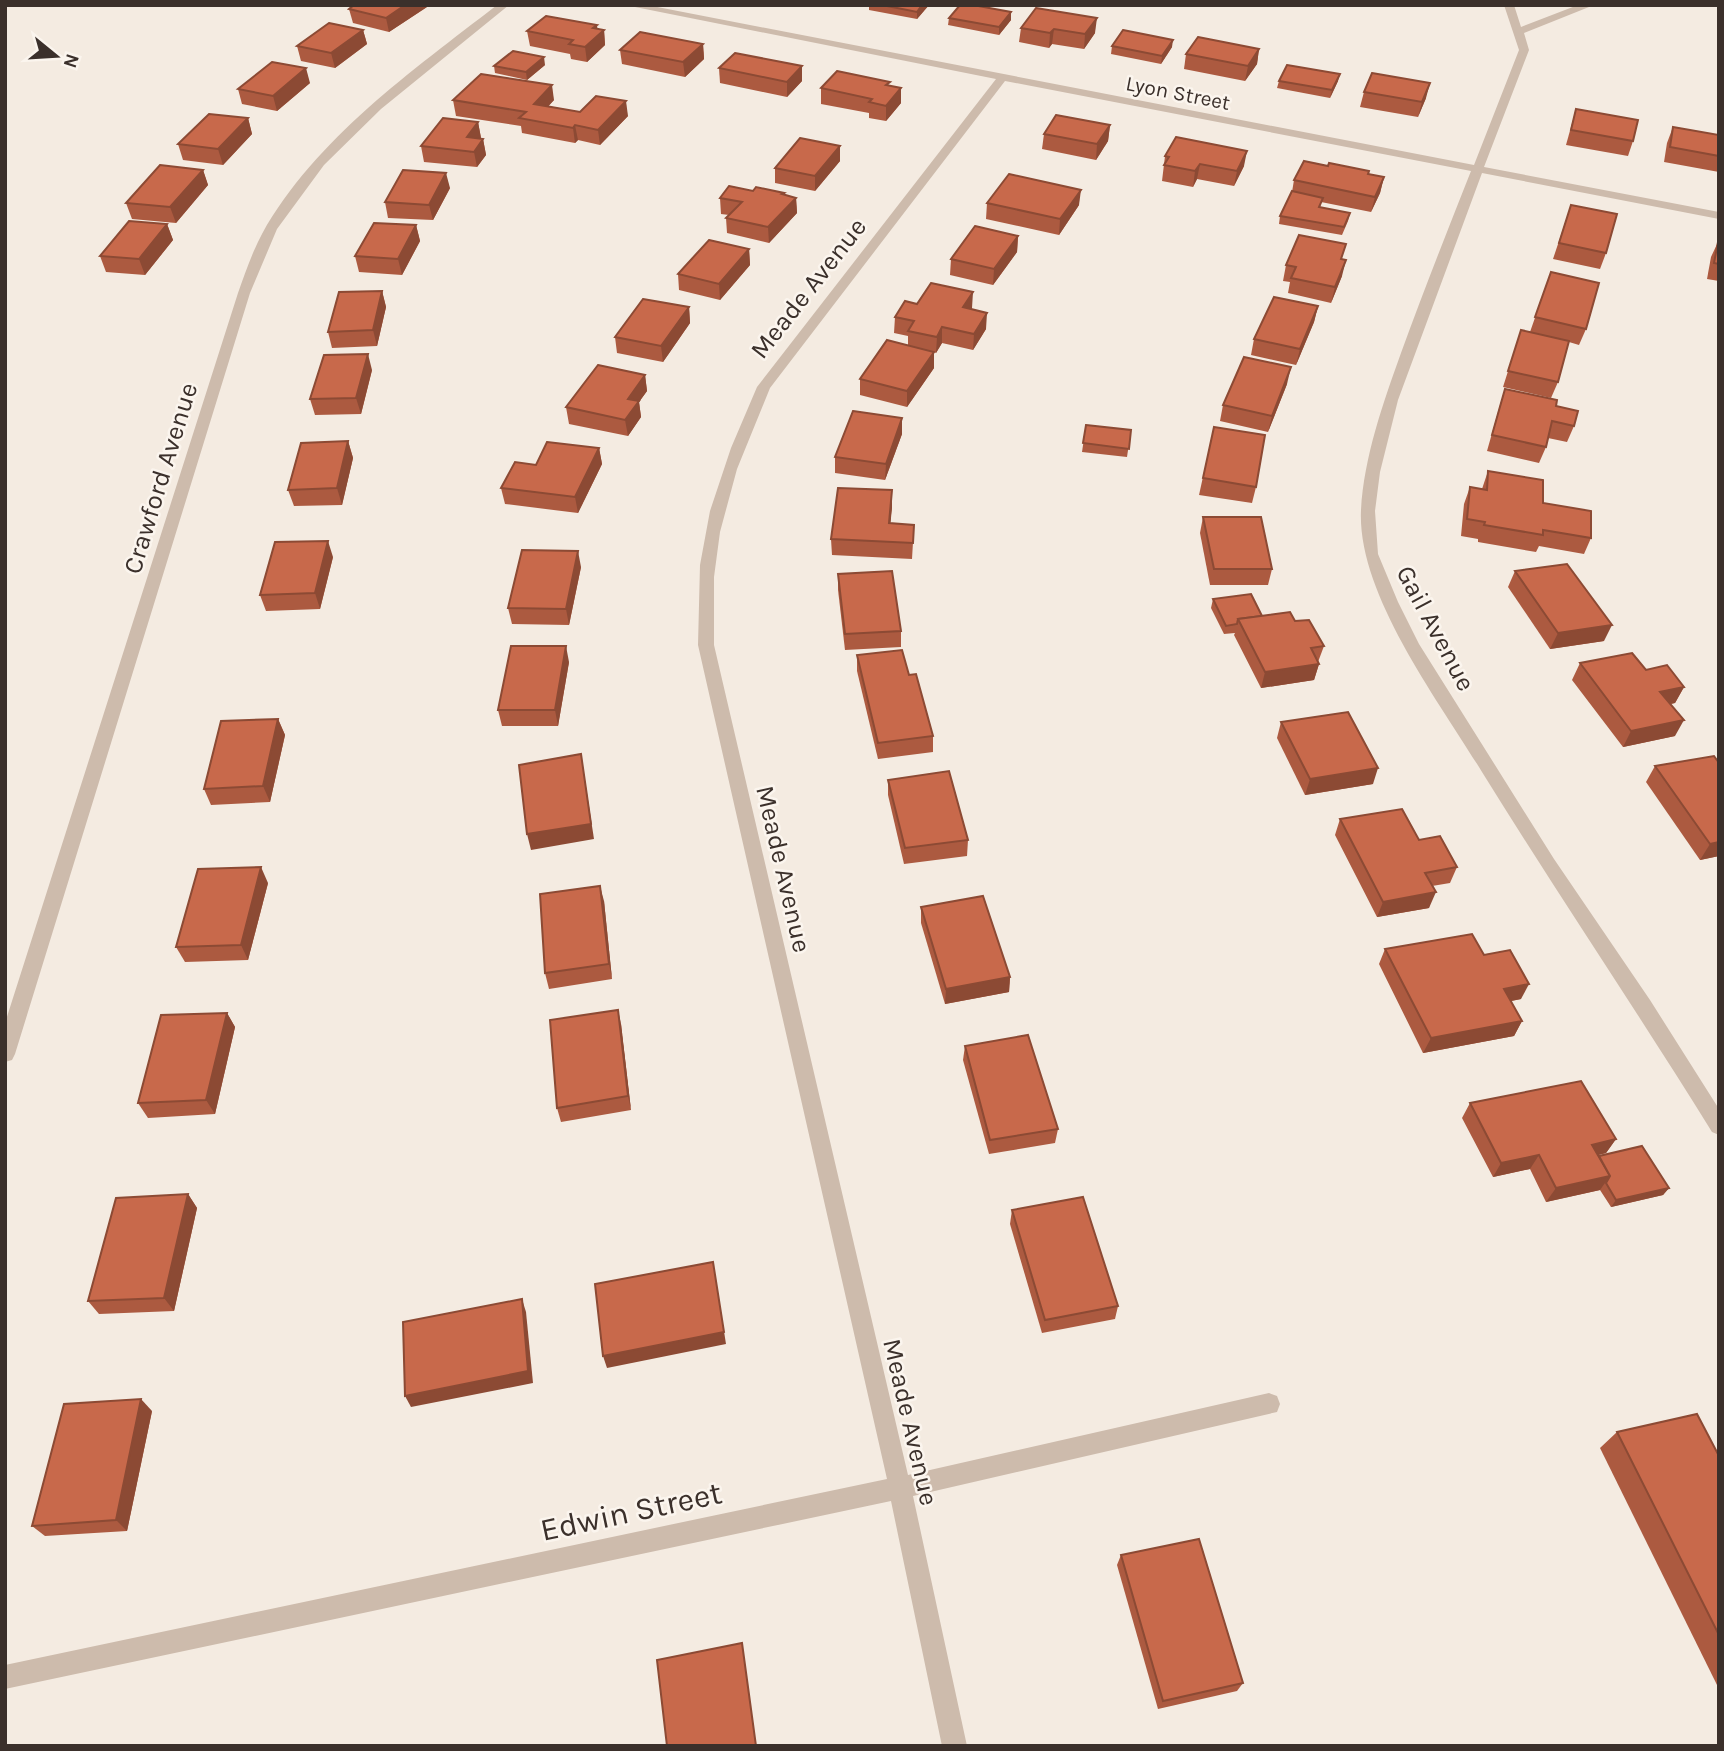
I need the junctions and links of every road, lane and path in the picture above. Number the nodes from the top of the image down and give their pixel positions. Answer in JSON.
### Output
{"nodes":[{"id":1,"x":504,"y":5,"type":"edge"},
{"id":2,"x":630,"y":5,"type":"edge"},
{"id":3,"x":1589,"y":5,"type":"edge"},
{"id":4,"x":1514,"y":19,"type":"edge"},
{"id":5,"x":1001,"y":79,"type":"junction"},
{"id":6,"x":1477,"y":171,"type":"junction"},
{"id":7,"x":1719,"y":216,"type":"edge"},
{"id":8,"x":5,"y":1054,"type":"edge"},
{"id":9,"x":1719,"y":1126,"type":"edge"},
{"id":10,"x":1269,"y":1404,"type":"dead end"},
{"id":11,"x":900,"y":1488,"type":"junction"},
{"id":12,"x":5,"y":1676,"type":"edge"},
{"id":13,"x":955,"y":1746,"type":"edge"}],
"edges":[{"from":1,"to":8,"type":"street","name":"Crawford Avenue"},
{"from":2,"to":5,"type":"street","name":"Lyon Street"},
{"from":3,"to":4,"type":"street"},
{"from":4,"to":6,"type":"street","name":"Gail Avenue"},
{"from":5,"to":6,"type":"street","name":"Lyon Street"},
{"from":5,"to":11,"type":"street","name":"Meade Avenue"},
{"from":6,"to":7,"type":"street","name":"Lyon Street"},
{"from":6,"to":9,"type":"street","name":"Gail Avenue"},
{"from":10,"to":11,"type":"street","name":"Edwin Street"},
{"from":11,"to":12,"type":"street","name":"Edwin Street"},
{"from":11,"to":13,"type":"street","name":"Meade Avenue"}]}
